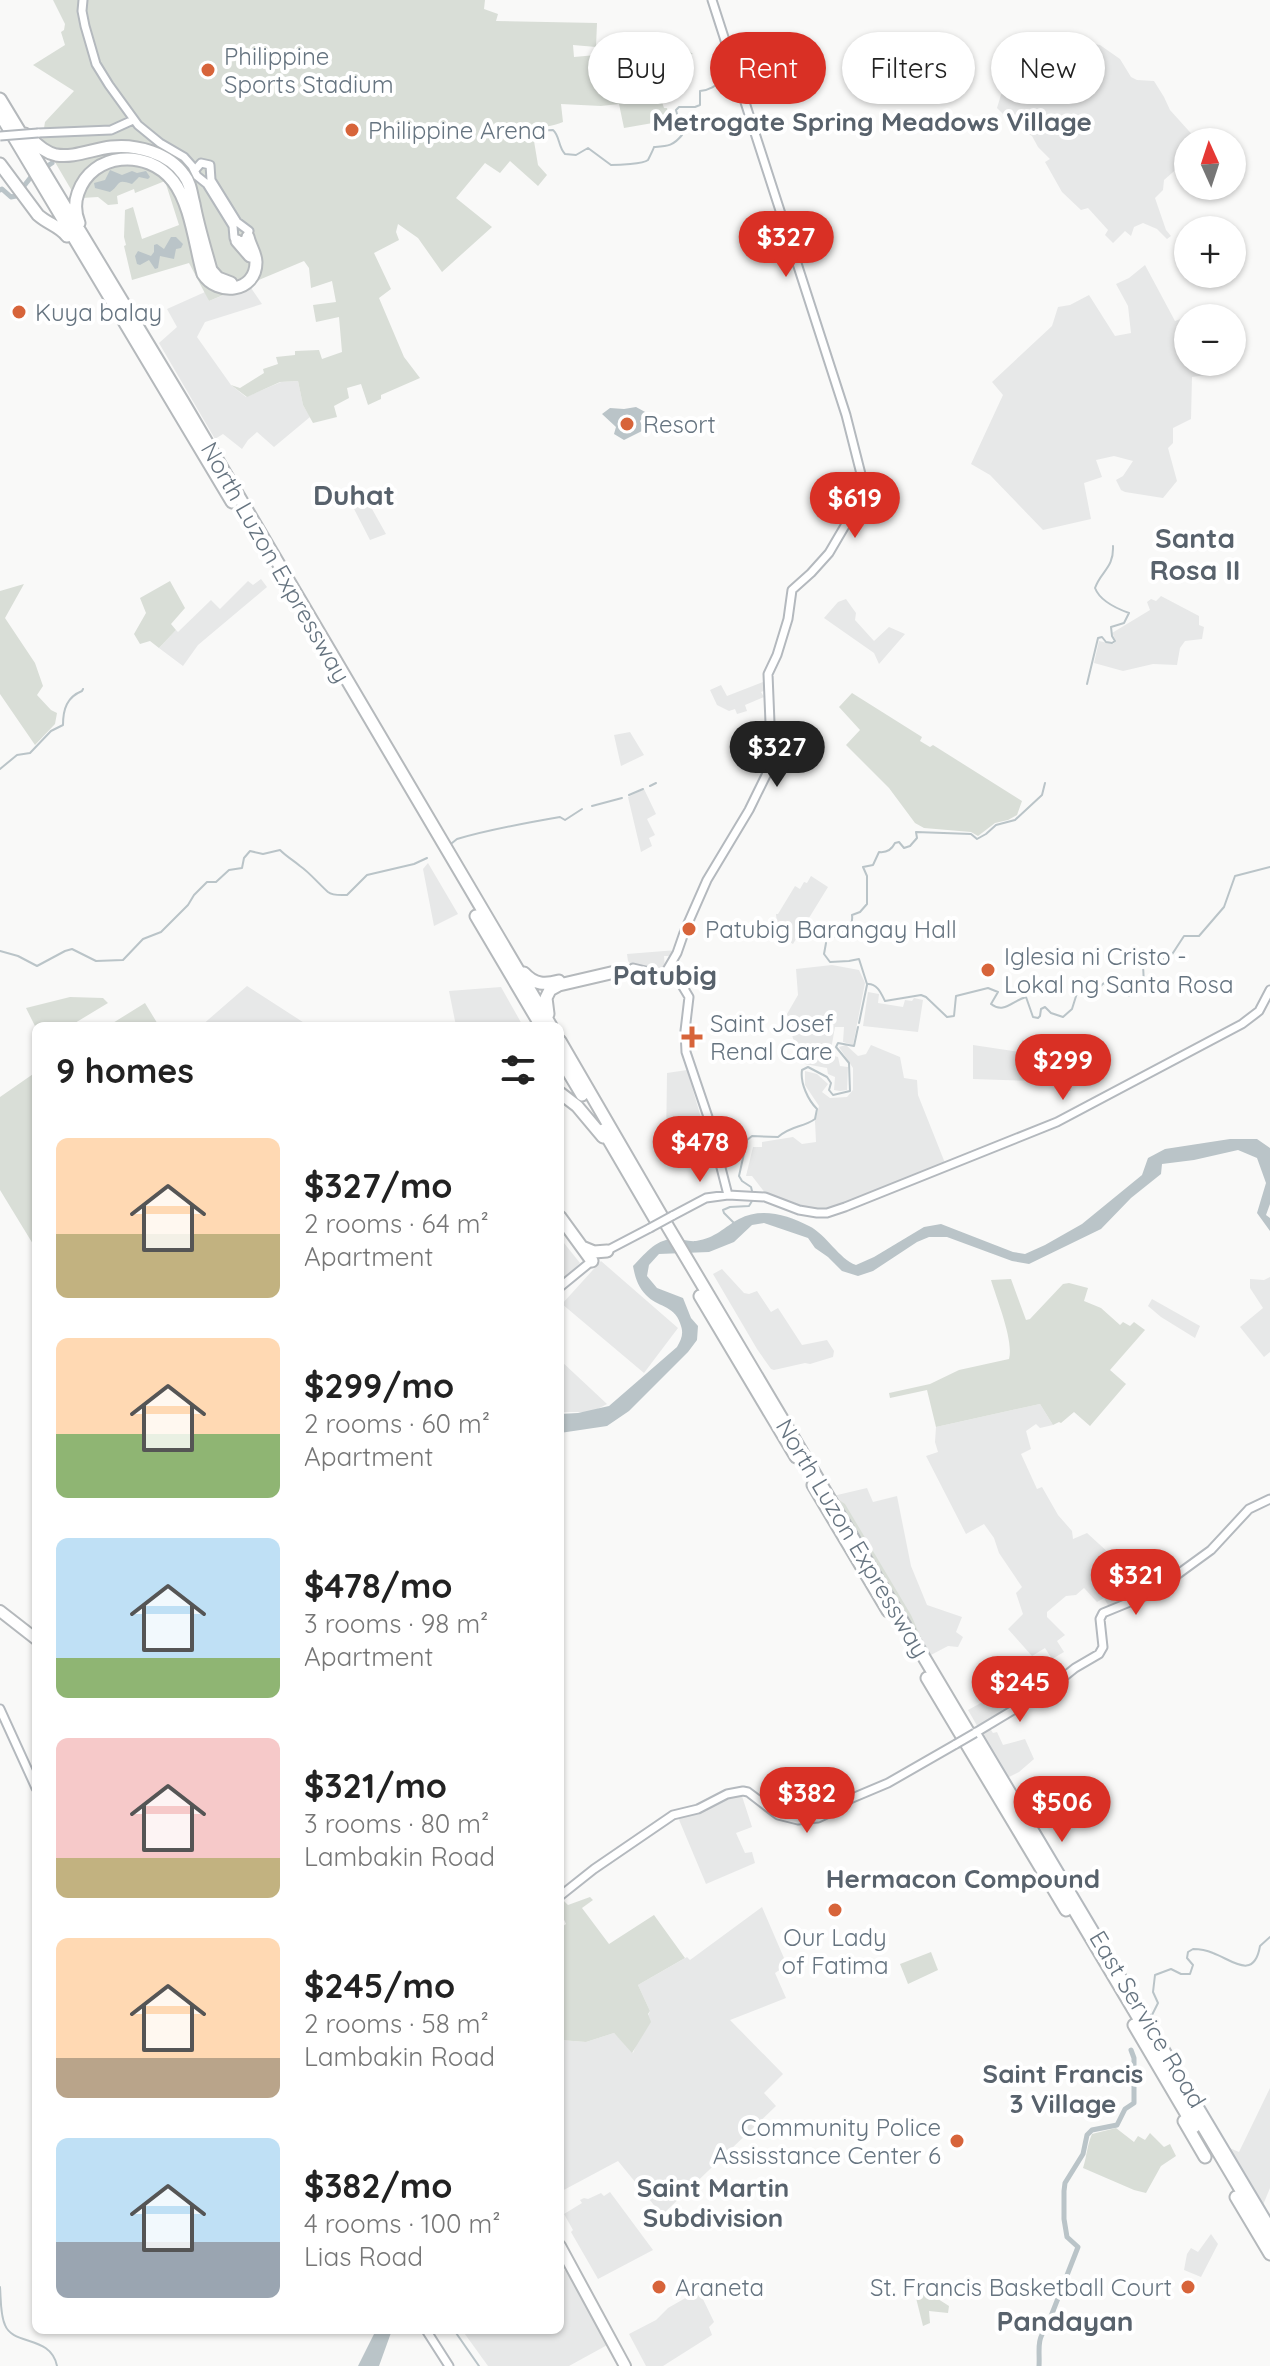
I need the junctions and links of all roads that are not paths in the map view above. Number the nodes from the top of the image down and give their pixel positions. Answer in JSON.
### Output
{"nodes":[{"id":1,"x":85,"y":0,"type":"edge"},
{"id":2,"x":712,"y":0,"type":"edge"},
{"id":3,"x":0,"y":99,"type":"edge"},
{"id":4,"x":0,"y":114,"type":"edge"},
{"id":5,"x":132,"y":119,"type":"junction"},
{"id":6,"x":16,"y":126,"type":"junction"},
{"id":7,"x":0,"y":136,"type":"edge"},
{"id":8,"x":184,"y":157,"type":"junction"},
{"id":9,"x":203,"y":162,"type":"junction"},
{"id":10,"x":0,"y":164,"type":"edge"},
{"id":11,"x":35,"y":165,"type":"junction"},
{"id":12,"x":195,"y":170,"type":"junction"},
{"id":13,"x":211,"y":175,"type":"junction"},
{"id":14,"x":202,"y":179,"type":"junction"},
{"id":15,"x":235,"y":224,"type":"junction"},
{"id":16,"x":243,"y":239,"type":"junction"},
{"id":17,"x":102,"y":276,"type":"junction"},
{"id":18,"x":508,"y":955,"type":"junction"},
{"id":19,"x":633,"y":970,"type":"junction"},
{"id":20,"x":667,"y":976,"type":"junction"},
{"id":21,"x":516,"y":984,"type":"junction"},
{"id":22,"x":1270,"y":990,"type":"edge"},
{"id":23,"x":531,"y":1022,"type":"edge"},
{"id":24,"x":539,"y":1022,"type":"edge"},
{"id":25,"x":550,"y":1022,"type":"edge"},
{"id":26,"x":551,"y":1022,"type":"edge"},
{"id":27,"x":564,"y":1048,"type":"edge"},
{"id":28,"x":564,"y":1065,"type":"edge"},
{"id":29,"x":564,"y":1096,"type":"edge"},
{"id":30,"x":622,"y":1164,"type":"junction"},
{"id":31,"x":724,"y":1179,"type":"junction"},
{"id":32,"x":728,"y":1195,"type":"junction"},
{"id":33,"x":739,"y":1195,"type":"junction"},
{"id":34,"x":711,"y":1197,"type":"junction"},
{"id":35,"x":564,"y":1223,"type":"edge"},
{"id":36,"x":663,"y":1225,"type":"junction"},
{"id":37,"x":564,"y":1233,"type":"edge"},
{"id":38,"x":581,"y":1246,"type":"junction"},
{"id":39,"x":607,"y":1251,"type":"junction"},
{"id":40,"x":590,"y":1262,"type":"junction"},
{"id":41,"x":684,"y":1262,"type":"junction"},
{"id":42,"x":564,"y":1284,"type":"edge"},
{"id":43,"x":819,"y":1480,"type":"junction"},
{"id":44,"x":1270,"y":1499,"type":"edge"},
{"id":45,"x":844,"y":1500,"type":"dead end"},
{"id":46,"x":0,"y":1608,"type":"edge"},
{"id":47,"x":32,"y":1633,"type":"edge"},
{"id":48,"x":929,"y":1649,"type":"dead end"},
{"id":49,"x":944,"y":1691,"type":"junction"},
{"id":50,"x":0,"y":1709,"type":"edge"},
{"id":51,"x":976,"y":1732,"type":"junction"},
{"id":52,"x":32,"y":1779,"type":"edge"},
{"id":53,"x":564,"y":1893,"type":"edge"},
{"id":54,"x":1156,"y":2063,"type":"junction"},
{"id":55,"x":1183,"y":2078,"type":"junction"},
{"id":56,"x":1201,"y":2153,"type":"dead end"},
{"id":57,"x":1249,"y":2205,"type":"junction"},
{"id":58,"x":1270,"y":2225,"type":"edge"},
{"id":59,"x":1270,"y":2239,"type":"edge"},
{"id":60,"x":564,"y":2253,"type":"edge"},
{"id":61,"x":1270,"y":2254,"type":"edge"},
{"id":62,"x":429,"y":2334,"type":"edge"},
{"id":63,"x":449,"y":2366,"type":"edge"},
{"id":64,"x":625,"y":2366,"type":"edge"}],
"edges":[{"from":1,"to":5,"type":"main road"},
{"from":2,"to":20,"type":"main road"},
{"from":3,"to":6,"type":"highway","name":"North Luzon Expressway"},
{"from":4,"to":11,"type":"highway","name":"North Luzon Expressway"},
{"from":5,"to":7,"type":"main road","bridge":true},
{"from":5,"to":8,"type":"main road"},
{"from":6,"to":11,"type":"highway","name":"North Luzon Expressway"},
{"from":6,"to":16,"type":"highway"},
{"from":8,"to":9,"type":"main road"},
{"from":8,"to":12,"type":"main road"},
{"from":9,"to":12,"type":"main road"},
{"from":9,"to":13,"type":"main road"},
{"from":10,"to":17,"type":"highway"},
{"from":11,"to":17,"type":"highway","name":"North Luzon Expressway"},
{"from":12,"to":14,"type":"main road"},
{"from":13,"to":14,"type":"main road"},
{"from":13,"to":15,"type":"main road"},
{"from":14,"to":15,"type":"main road"},
{"from":15,"to":16,"type":"main road"},
{"from":15,"to":16,"type":"main road"},
{"from":16,"to":17,"type":"highway"},
{"from":17,"to":18,"type":"highway","name":"North Luzon Expressway"},
{"from":17,"to":21,"type":"highway","name":"North Luzon Expressway"},
{"from":18,"to":19,"type":"highway"},
{"from":18,"to":25,"type":"highway","name":"North Luzon Expressway"},
{"from":19,"to":20,"type":"main road"},
{"from":19,"to":26,"type":"highway"},
{"from":20,"to":31,"type":"main road"},
{"from":21,"to":23,"type":"highway"},
{"from":21,"to":24,"type":"highway","name":"North Luzon Expressway"},
{"from":22,"to":33,"type":"main road"},
{"from":27,"to":36,"type":"highway","name":"North Luzon Expressway"},
{"from":28,"to":30,"type":"highway","name":"North Luzon Expressway"},
{"from":29,"to":30,"type":"highway"},
{"from":30,"to":36,"type":"highway","name":"North Luzon Expressway"},
{"from":31,"to":32,"type":"main road"},
{"from":31,"to":33,"type":"main road"},
{"from":31,"to":34,"type":"main road"},
{"from":32,"to":33,"type":"main road"},
{"from":32,"to":34,"type":"main road"},
{"from":34,"to":36,"type":"main road"},
{"from":35,"to":38,"type":"highway"},
{"from":36,"to":39,"type":"main road"},
{"from":36,"to":41,"type":"highway","name":"North Luzon Expressway"},
{"from":37,"to":40,"type":"highway"},
{"from":38,"to":39,"type":"highway"},
{"from":38,"to":40,"type":"highway"},
{"from":39,"to":40,"type":"main road"},
{"from":40,"to":42,"type":"main road"},
{"from":41,"to":43,"type":"highway","name":"North Luzon Expressway"},
{"from":41,"to":54,"type":"highway","name":"North Luzon Expressway"},
{"from":43,"to":45,"type":"highway"},
{"from":43,"to":49,"type":"highway","name":"North Luzon Expressway"},
{"from":44,"to":51,"type":"main road"},
{"from":46,"to":47,"type":"highway"},
{"from":48,"to":49,"type":"highway"},
{"from":49,"to":57,"type":"highway","name":"North Luzon Expressway"},
{"from":50,"to":52,"type":"main road"},
{"from":51,"to":53,"type":"main road","bridge":true},
{"from":51,"to":55,"type":"main road","name":"East Service Road"},
{"from":54,"to":56,"type":"highway"},
{"from":54,"to":61,"type":"highway","name":"North Luzon Expressway"},
{"from":55,"to":57,"type":"highway"},
{"from":55,"to":58,"type":"main road","name":"East Service Road"},
{"from":57,"to":59,"type":"highway","name":"North Luzon Expressway"},
{"from":60,"to":64,"type":"highway"},
{"from":62,"to":63,"type":"main road"}]}
